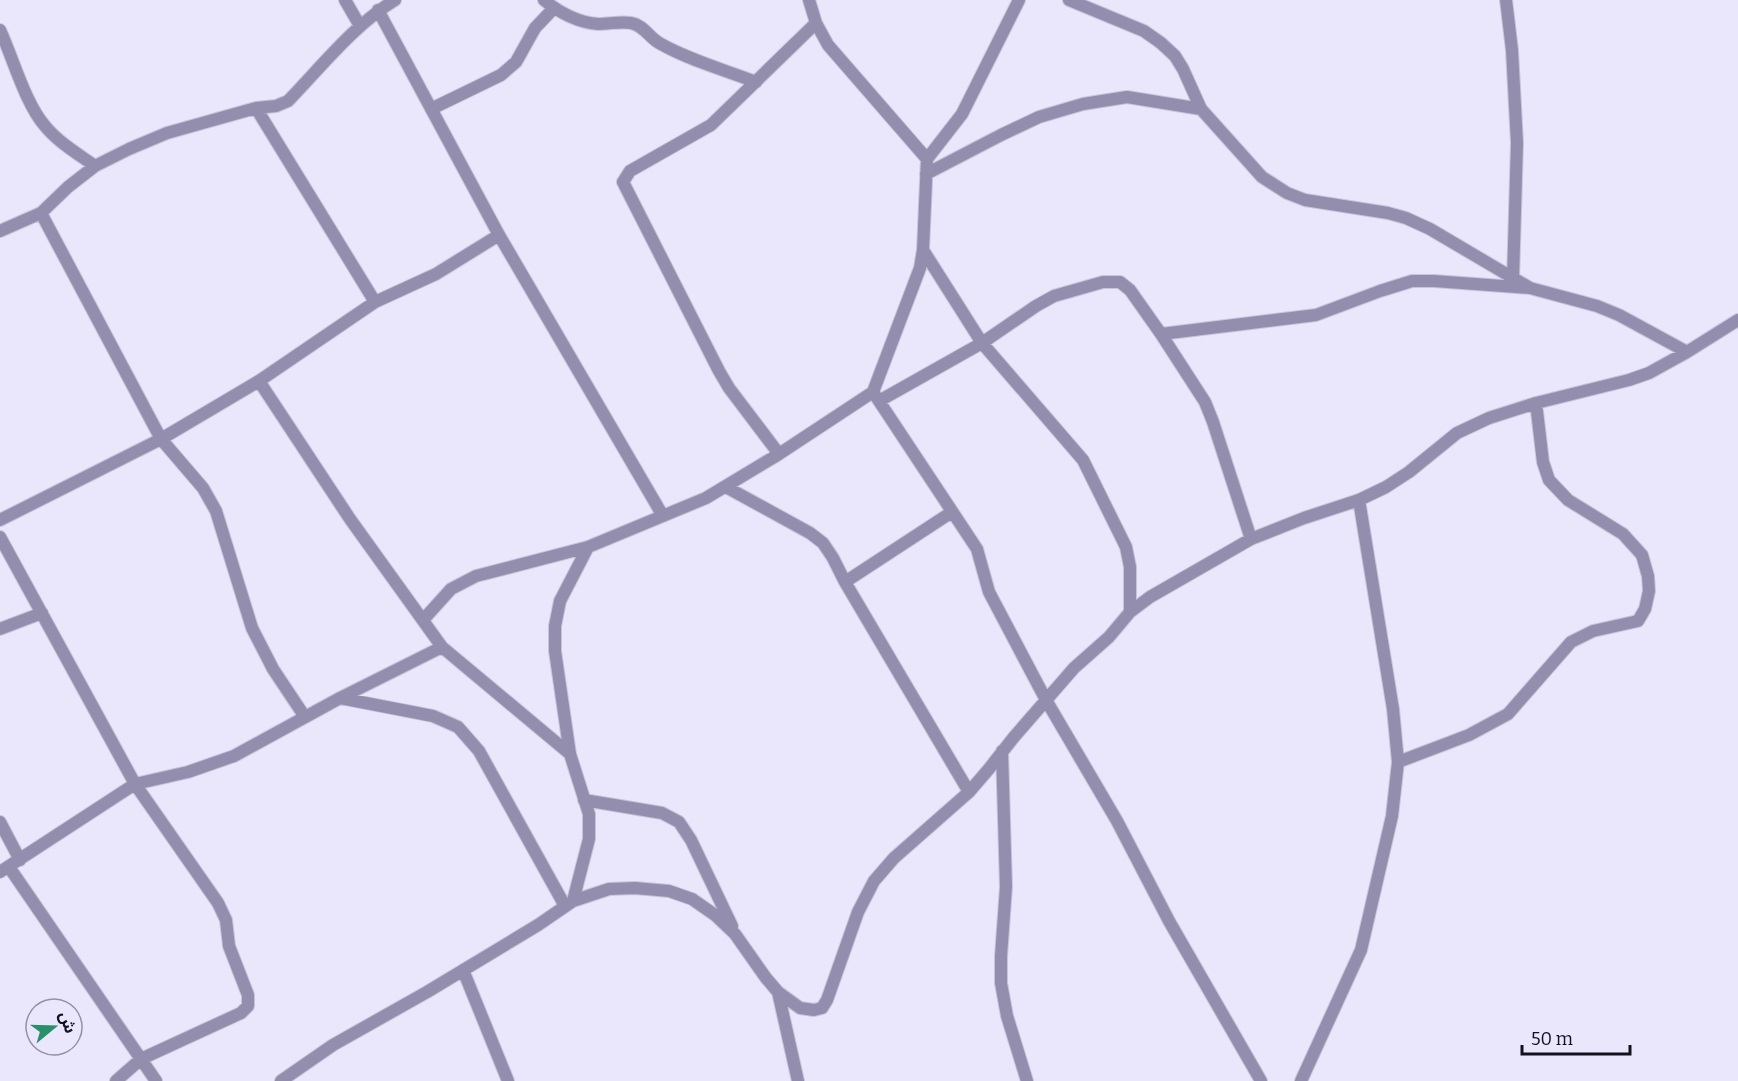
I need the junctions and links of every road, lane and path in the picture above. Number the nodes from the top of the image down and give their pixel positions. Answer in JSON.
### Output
{"nodes":[{"id":1,"x":345,"y":0,"type":"edge"},
{"id":2,"x":396,"y":0,"type":"edge"},
{"id":3,"x":808,"y":0,"type":"edge"},
{"id":4,"x":1019,"y":0,"type":"edge"},
{"id":5,"x":1069,"y":0,"type":"edge"},
{"id":6,"x":1506,"y":0,"type":"edge"},
{"id":7,"x":549,"y":4,"type":"edge"},
{"id":8,"x":378,"y":10,"type":"junction"},
{"id":9,"x":816,"y":23,"type":"junction"},
{"id":10,"x":360,"y":26,"type":"junction"},
{"id":11,"x":0,"y":30,"type":"edge"},
{"id":12,"x":756,"y":82,"type":"junction"},
{"id":13,"x":256,"y":108,"type":"junction"},
{"id":14,"x":1201,"y":109,"type":"junction"},
{"id":15,"x":431,"y":110,"type":"junction"},
{"id":16,"x":927,"y":159,"type":"junction"},
{"id":17,"x":95,"y":166,"type":"junction"},
{"id":18,"x":926,"y":174,"type":"junction"},
{"id":19,"x":41,"y":213,"type":"junction"},
{"id":20,"x":0,"y":231,"type":"edge"},
{"id":21,"x":499,"y":235,"type":"junction"},
{"id":22,"x":923,"y":250,"type":"junction"},
{"id":23,"x":1513,"y":279,"type":"junction"},
{"id":24,"x":1530,"y":288,"type":"junction"},
{"id":25,"x":375,"y":302,"type":"junction"},
{"id":26,"x":1738,"y":320,"type":"edge"},
{"id":27,"x":1161,"y":334,"type":"junction"},
{"id":28,"x":982,"y":343,"type":"junction"},
{"id":29,"x":1687,"y":352,"type":"junction"},
{"id":30,"x":259,"y":381,"type":"junction"},
{"id":31,"x":876,"y":396,"type":"junction"},
{"id":32,"x":1536,"y":403,"type":"junction"},
{"id":33,"x":161,"y":439,"type":"junction"},
{"id":34,"x":779,"y":454,"type":"junction"},
{"id":35,"x":726,"y":487,"type":"junction"},
{"id":36,"x":1359,"y":500,"type":"junction"},
{"id":37,"x":952,"y":512,"type":"junction"},
{"id":38,"x":663,"y":516,"type":"junction"},
{"id":39,"x":0,"y":520,"type":"edge"},
{"id":40,"x":0,"y":537,"type":"edge"},
{"id":41,"x":1251,"y":539,"type":"junction"},
{"id":42,"x":588,"y":548,"type":"junction"},
{"id":43,"x":845,"y":582,"type":"junction"},
{"id":44,"x":1130,"y":612,"type":"junction"},
{"id":45,"x":42,"y":613,"type":"junction"},
{"id":46,"x":423,"y":620,"type":"junction"},
{"id":47,"x":0,"y":629,"type":"edge"},
{"id":48,"x":442,"y":647,"type":"junction"},
{"id":49,"x":340,"y":698,"type":"junction"},
{"id":50,"x":1046,"y":700,"type":"junction"},
{"id":51,"x":305,"y":717,"type":"junction"},
{"id":52,"x":1002,"y":751,"type":"junction"},
{"id":53,"x":570,"y":754,"type":"junction"},
{"id":54,"x":1398,"y":762,"type":"junction"},
{"id":55,"x":135,"y":784,"type":"junction"},
{"id":56,"x":969,"y":792,"type":"junction"},
{"id":57,"x":584,"y":801,"type":"junction"},
{"id":58,"x":0,"y":822,"type":"edge"},
{"id":59,"x":20,"y":860,"type":"junction"},
{"id":60,"x":4,"y":870,"type":"edge"},
{"id":61,"x":569,"y":903,"type":"junction"},
{"id":62,"x":735,"y":934,"type":"junction"},
{"id":63,"x":462,"y":970,"type":"junction"},
{"id":64,"x":778,"y":992,"type":"junction"},
{"id":65,"x":141,"y":1059,"type":"junction"},
{"id":66,"x":116,"y":1081,"type":"edge"},
{"id":67,"x":156,"y":1081,"type":"edge"},
{"id":68,"x":281,"y":1081,"type":"edge"},
{"id":69,"x":508,"y":1081,"type":"edge"},
{"id":70,"x":798,"y":1081,"type":"edge"},
{"id":71,"x":1027,"y":1081,"type":"edge"},
{"id":72,"x":1261,"y":1081,"type":"edge"},
{"id":73,"x":1301,"y":1081,"type":"edge"}],
"edges":[{"from":1,"to":10,"type":"street"},
{"from":2,"to":8,"type":"street"},
{"from":3,"to":9,"type":"street"},
{"from":4,"to":16,"type":"street"},
{"from":5,"to":14,"type":"street"},
{"from":6,"to":23,"type":"street"},
{"from":7,"to":12,"type":"street"},
{"from":7,"to":15,"type":"street"},
{"from":8,"to":10,"type":"street"},
{"from":8,"to":15,"type":"street"},
{"from":9,"to":12,"type":"street"},
{"from":9,"to":16,"type":"street"},
{"from":10,"to":13,"type":"street"},
{"from":11,"to":17,"type":"street"},
{"from":12,"to":34,"type":"street"},
{"from":13,"to":17,"type":"street"},
{"from":13,"to":25,"type":"street"},
{"from":14,"to":18,"type":"street"},
{"from":14,"to":23,"type":"street"},
{"from":15,"to":21,"type":"street"},
{"from":16,"to":18,"type":"street"},
{"from":17,"to":19,"type":"street"},
{"from":18,"to":22,"type":"street"},
{"from":19,"to":20,"type":"street"},
{"from":19,"to":33,"type":"street"},
{"from":21,"to":25,"type":"street"},
{"from":21,"to":38,"type":"street"},
{"from":22,"to":28,"type":"street"},
{"from":22,"to":31,"type":"street"},
{"from":23,"to":24,"type":"street"},
{"from":24,"to":27,"type":"street"},
{"from":24,"to":29,"type":"street"},
{"from":25,"to":30,"type":"street"},
{"from":26,"to":29,"type":"street"},
{"from":27,"to":28,"type":"street"},
{"from":27,"to":41,"type":"street"},
{"from":28,"to":31,"type":"street"},
{"from":28,"to":44,"type":"street"},
{"from":29,"to":32,"type":"street"},
{"from":30,"to":33,"type":"street"},
{"from":30,"to":46,"type":"street"},
{"from":31,"to":34,"type":"street"},
{"from":31,"to":37,"type":"street"},
{"from":32,"to":36,"type":"street"},
{"from":32,"to":54,"type":"street"},
{"from":33,"to":39,"type":"street"},
{"from":33,"to":51,"type":"street"},
{"from":34,"to":35,"type":"street"},
{"from":35,"to":38,"type":"street"},
{"from":35,"to":43,"type":"street"},
{"from":36,"to":41,"type":"street"},
{"from":36,"to":54,"type":"street"},
{"from":37,"to":43,"type":"street"},
{"from":37,"to":50,"type":"street"},
{"from":38,"to":42,"type":"street"},
{"from":40,"to":45,"type":"street"},
{"from":41,"to":44,"type":"street"},
{"from":42,"to":46,"type":"street"},
{"from":42,"to":53,"type":"street"},
{"from":43,"to":56,"type":"street"},
{"from":44,"to":50,"type":"street"},
{"from":45,"to":47,"type":"street"},
{"from":45,"to":55,"type":"street"},
{"from":46,"to":48,"type":"street"},
{"from":48,"to":49,"type":"street"},
{"from":48,"to":53,"type":"street"},
{"from":49,"to":51,"type":"street"},
{"from":49,"to":61,"type":"street"},
{"from":50,"to":52,"type":"street"},
{"from":50,"to":72,"type":"street"},
{"from":51,"to":55,"type":"street"},
{"from":52,"to":56,"type":"street"},
{"from":52,"to":71,"type":"street"},
{"from":53,"to":57,"type":"street"},
{"from":54,"to":73,"type":"street"},
{"from":55,"to":59,"type":"street"},
{"from":55,"to":65,"type":"street"},
{"from":56,"to":64,"type":"street"},
{"from":57,"to":61,"type":"street"},
{"from":57,"to":62,"type":"street"},
{"from":58,"to":59,"type":"street"},
{"from":59,"to":60,"type":"street"},
{"from":60,"to":65,"type":"street"},
{"from":61,"to":62,"type":"street"},
{"from":61,"to":63,"type":"street"},
{"from":62,"to":64,"type":"street"},
{"from":63,"to":68,"type":"street"},
{"from":63,"to":69,"type":"street"},
{"from":64,"to":70,"type":"street"},
{"from":65,"to":66,"type":"street"},
{"from":65,"to":67,"type":"street"}]}
